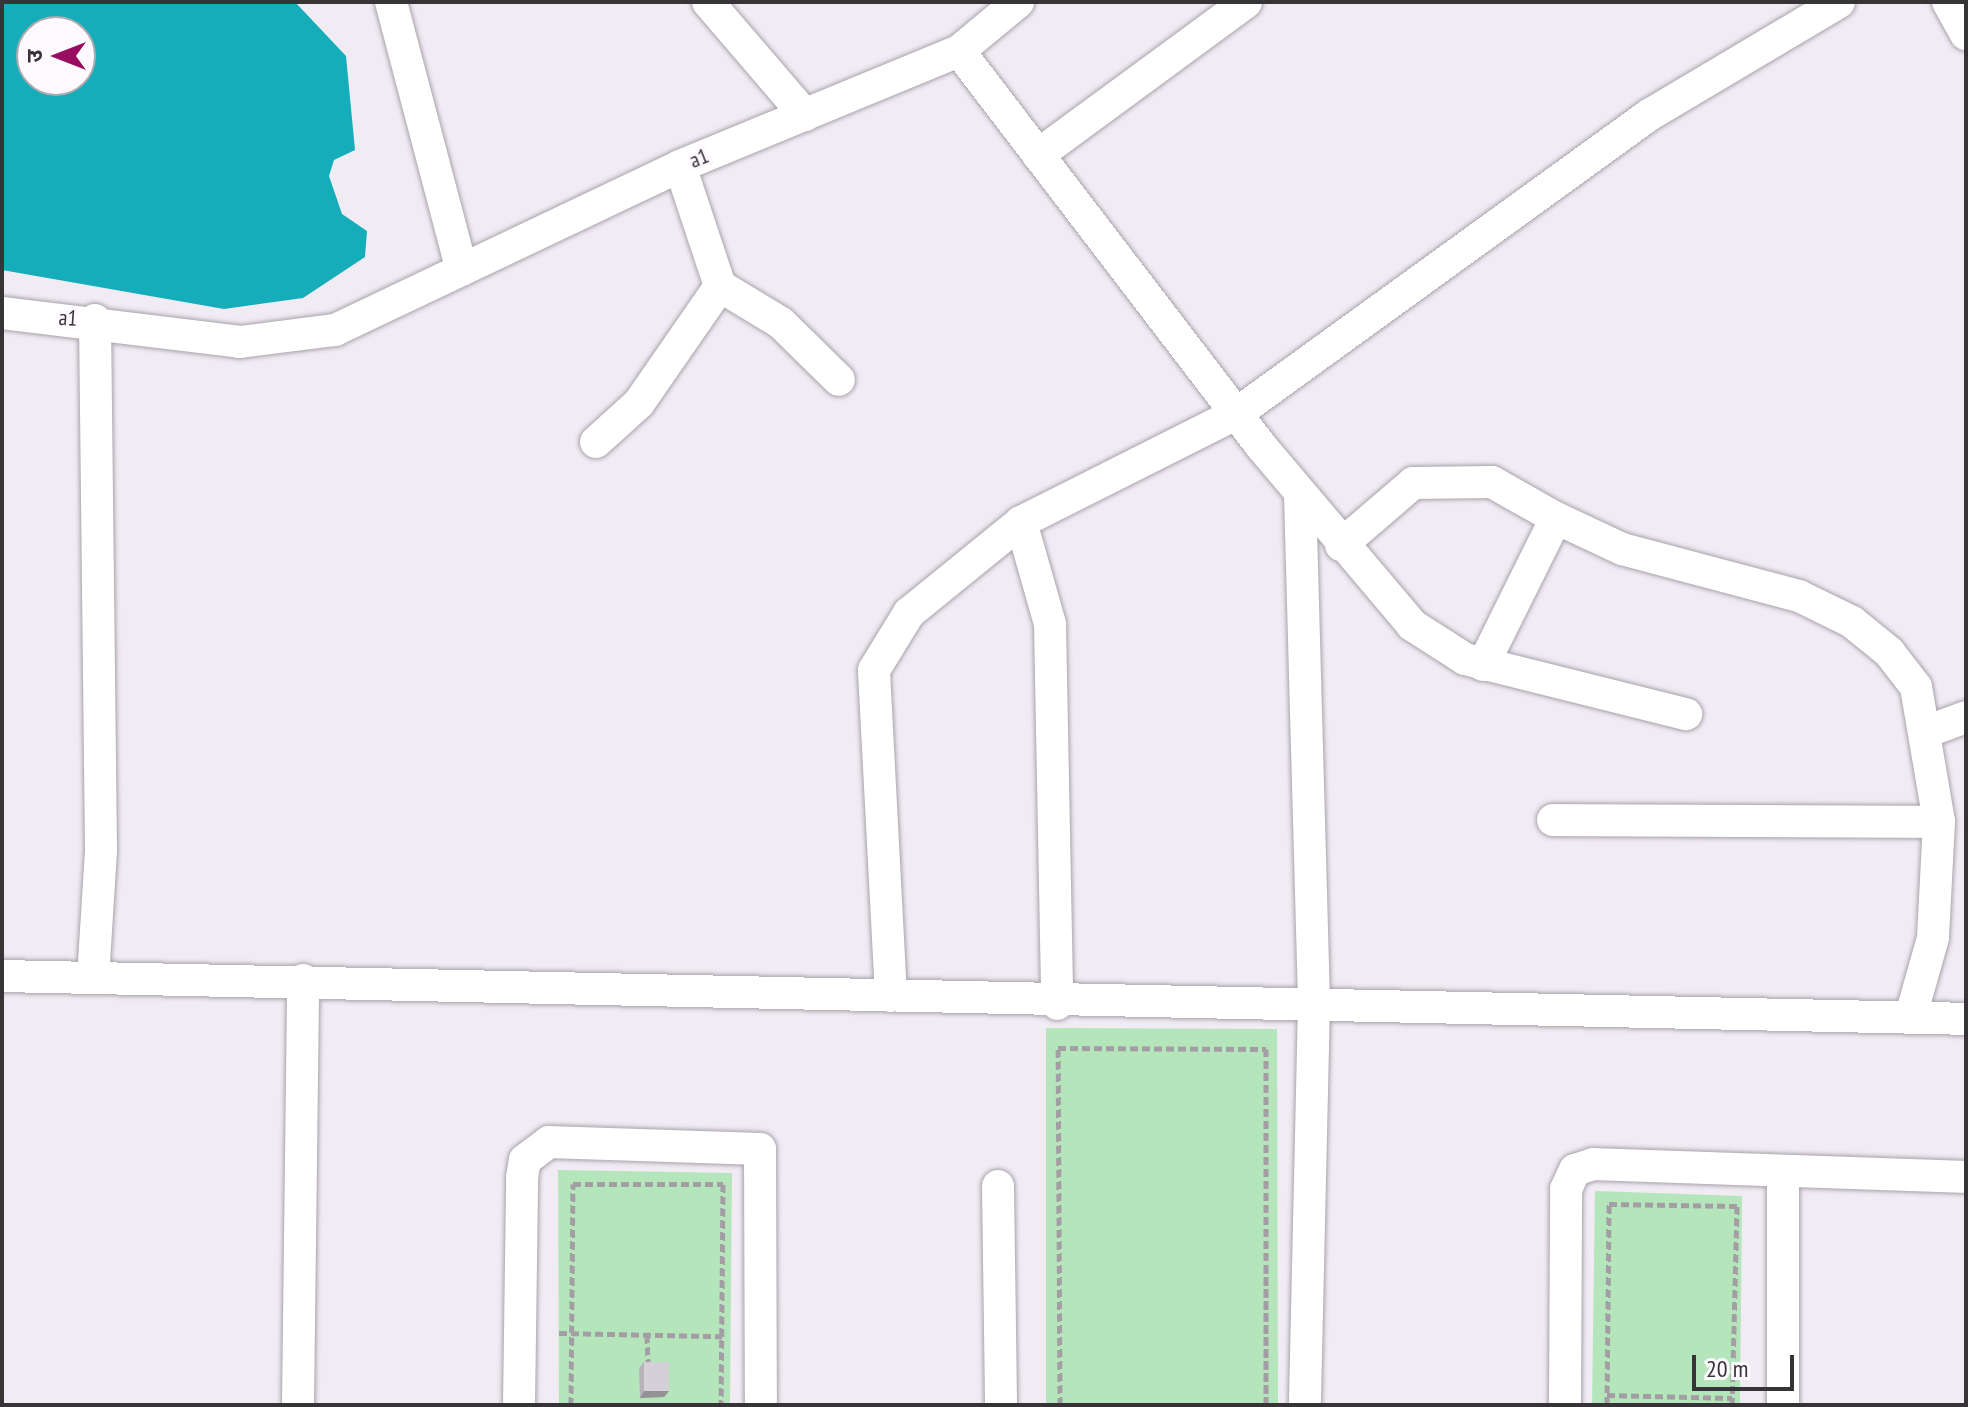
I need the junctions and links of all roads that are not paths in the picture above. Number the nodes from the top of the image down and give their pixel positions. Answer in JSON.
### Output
{"nodes":[{"id":1,"x":391,"y":2,"type":"edge"},
{"id":2,"x":708,"y":2,"type":"edge"},
{"id":3,"x":1018,"y":2,"type":"edge"},
{"id":4,"x":1246,"y":2,"type":"edge"},
{"id":5,"x":1948,"y":2,"type":"edge"},
{"id":6,"x":1834,"y":3,"type":"edge"},
{"id":7,"x":1966,"y":34,"type":"edge"},
{"id":8,"x":959,"y":51,"type":"junction"},
{"id":9,"x":805,"y":115,"type":"junction"},
{"id":10,"x":1038,"y":155,"type":"junction"},
{"id":11,"x":680,"y":166,"type":"junction"},
{"id":12,"x":462,"y":270,"type":"junction"},
{"id":13,"x":720,"y":286,"type":"junction"},
{"id":14,"x":2,"y":313,"type":"edge"},
{"id":15,"x":95,"y":320,"type":"junction"},
{"id":16,"x":839,"y":380,"type":"dead end"},
{"id":17,"x":1236,"y":414,"type":"junction"},
{"id":18,"x":596,"y":442,"type":"dead end"},
{"id":19,"x":1300,"y":494,"type":"junction"},
{"id":20,"x":1556,"y":518,"type":"junction"},
{"id":21,"x":1021,"y":522,"type":"junction"},
{"id":22,"x":1341,"y":545,"type":"junction"},
{"id":23,"x":1483,"y":665,"type":"junction"},
{"id":24,"x":1686,"y":714,"type":"dead end"},
{"id":25,"x":1966,"y":717,"type":"edge"},
{"id":26,"x":1928,"y":731,"type":"junction"},
{"id":27,"x":1553,"y":820,"type":"dead end"},
{"id":28,"x":1939,"y":822,"type":"junction"},
{"id":29,"x":2,"y":976,"type":"edge"},
{"id":30,"x":93,"y":978,"type":"junction"},
{"id":31,"x":303,"y":980,"type":"junction"},
{"id":32,"x":891,"y":996,"type":"junction"},
{"id":33,"x":1314,"y":1003,"type":"junction"},
{"id":34,"x":1057,"y":1004,"type":"junction"},
{"id":35,"x":1911,"y":1016,"type":"junction"},
{"id":36,"x":1966,"y":1019,"type":"edge"},
{"id":37,"x":1783,"y":1174,"type":"junction"},
{"id":38,"x":1966,"y":1177,"type":"edge"},
{"id":39,"x":998,"y":1186,"type":"dead end"},
{"id":40,"x":298,"y":1405,"type":"edge"},
{"id":41,"x":519,"y":1405,"type":"edge"},
{"id":42,"x":761,"y":1405,"type":"edge"},
{"id":43,"x":1001,"y":1405,"type":"edge"},
{"id":44,"x":1305,"y":1405,"type":"edge"},
{"id":45,"x":1565,"y":1405,"type":"edge"},
{"id":46,"x":1783,"y":1405,"type":"edge"}],
"edges":[{"from":1,"to":12,"type":"street"},
{"from":2,"to":9,"type":"street"},
{"from":3,"to":8,"type":"street","name":"a1"},
{"from":4,"to":10,"type":"street"},
{"from":5,"to":7,"type":"street"},
{"from":6,"to":17,"type":"street"},
{"from":8,"to":9,"type":"street","name":"a1"},
{"from":8,"to":10,"type":"street"},
{"from":9,"to":11,"type":"street","name":"a1"},
{"from":10,"to":17,"type":"street"},
{"from":11,"to":12,"type":"street","name":"a1"},
{"from":11,"to":13,"type":"street"},
{"from":12,"to":15,"type":"street","name":"a1"},
{"from":13,"to":16,"type":"street"},
{"from":13,"to":18,"type":"street"},
{"from":14,"to":15,"type":"street","name":"a1"},
{"from":15,"to":30,"type":"street"},
{"from":17,"to":19,"type":"street"},
{"from":17,"to":21,"type":"street"},
{"from":19,"to":22,"type":"street"},
{"from":19,"to":33,"type":"street"},
{"from":20,"to":22,"type":"street"},
{"from":20,"to":23,"type":"street"},
{"from":20,"to":26,"type":"street"},
{"from":21,"to":32,"type":"street"},
{"from":21,"to":34,"type":"street"},
{"from":22,"to":23,"type":"street"},
{"from":23,"to":24,"type":"street"},
{"from":25,"to":26,"type":"street"},
{"from":26,"to":28,"type":"street"},
{"from":27,"to":28,"type":"street"},
{"from":28,"to":35,"type":"street"},
{"from":29,"to":30,"type":"street"},
{"from":30,"to":31,"type":"street"},
{"from":31,"to":32,"type":"street"},
{"from":31,"to":40,"type":"street"},
{"from":32,"to":34,"type":"street"},
{"from":33,"to":34,"type":"street"},
{"from":33,"to":35,"type":"street"},
{"from":33,"to":44,"type":"street"},
{"from":35,"to":36,"type":"street"},
{"from":37,"to":38,"type":"street"},
{"from":37,"to":45,"type":"street"},
{"from":37,"to":46,"type":"street"},
{"from":39,"to":43,"type":"street"},
{"from":41,"to":42,"type":"street"}]}
